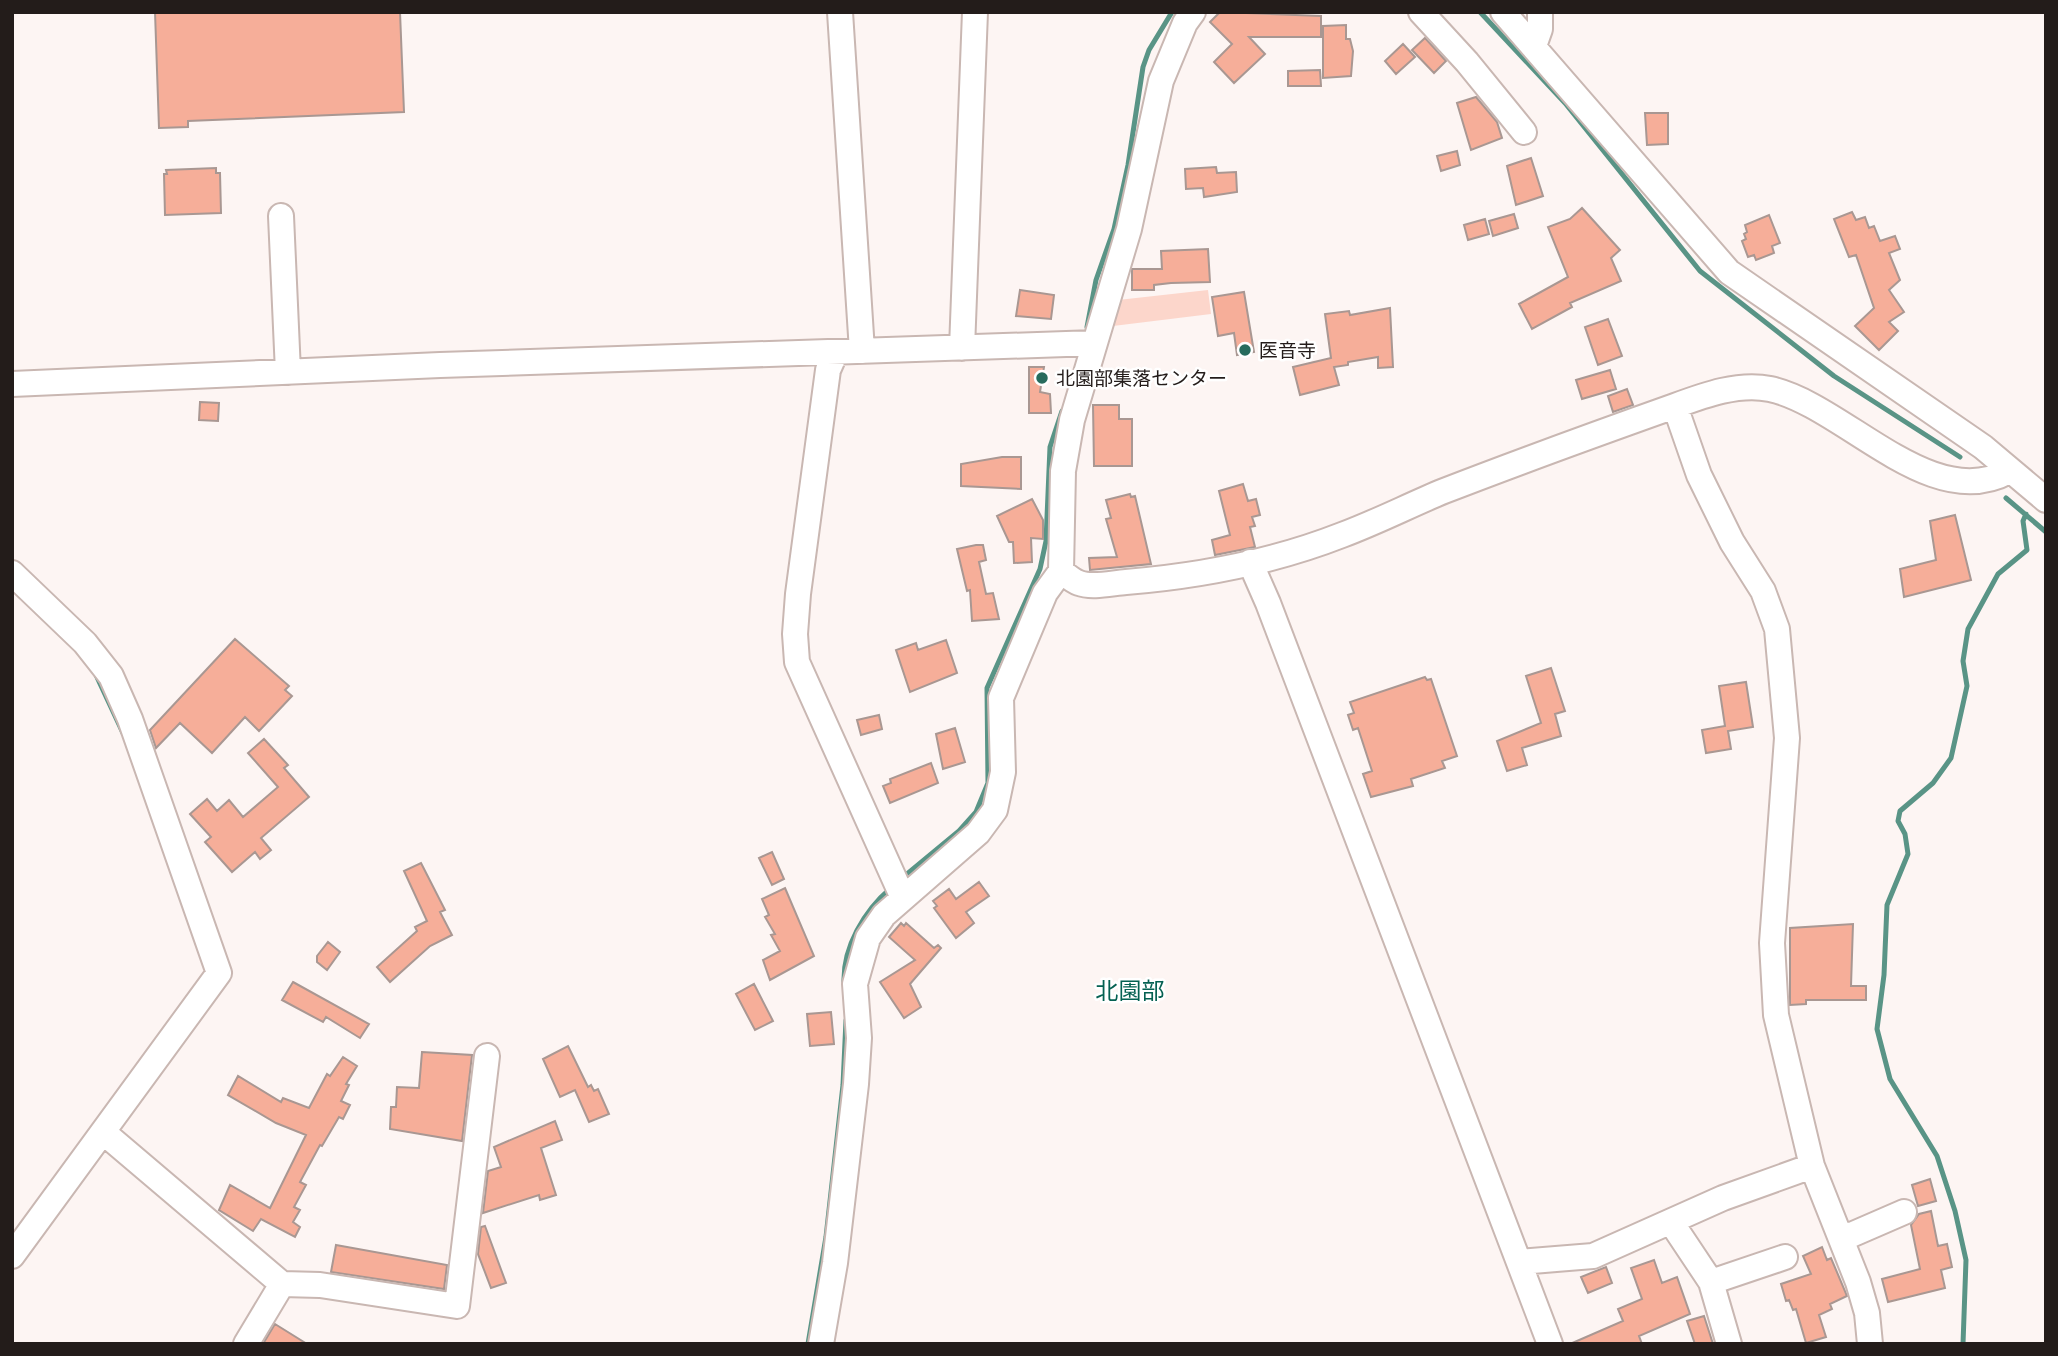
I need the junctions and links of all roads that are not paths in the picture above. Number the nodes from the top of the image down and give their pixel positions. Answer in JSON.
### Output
{"nodes":[{"id":1,"x":840,"y":12,"type":"edge"},
{"id":2,"x":975,"y":12,"type":"edge"},
{"id":3,"x":1193,"y":12,"type":"edge"},
{"id":4,"x":1421,"y":12,"type":"edge"},
{"id":5,"x":1503,"y":12,"type":"edge"},
{"id":6,"x":1540,"y":12,"type":"edge"},
{"id":7,"x":1534,"y":46,"type":"junction"},
{"id":8,"x":1524,"y":132,"type":"dead end"},
{"id":9,"x":281,"y":216,"type":"dead end"},
{"id":10,"x":1095,"y":343,"type":"junction"},
{"id":11,"x":962,"y":348,"type":"junction"},
{"id":12,"x":862,"y":351,"type":"junction"},
{"id":13,"x":836,"y":352,"type":"junction"},
{"id":14,"x":288,"y":372,"type":"junction"},
{"id":15,"x":12,"y":384,"type":"edge"},
{"id":16,"x":1675,"y":406,"type":"junction"},
{"id":17,"x":2010,"y":471,"type":"junction"},
{"id":18,"x":2046,"y":500,"type":"edge"},
{"id":19,"x":1250,"y":562,"type":"junction"},
{"id":20,"x":1061,"y":571,"type":"junction"},
{"id":21,"x":12,"y":573,"type":"edge"},
{"id":22,"x":903,"y":898,"type":"junction"},
{"id":23,"x":487,"y":1056,"type":"dead end"},
{"id":24,"x":103,"y":1132,"type":"junction"},
{"id":25,"x":1812,"y":1166,"type":"junction"},
{"id":26,"x":1904,"y":1212,"type":"dead end"},
{"id":27,"x":1671,"y":1222,"type":"junction"},
{"id":28,"x":1840,"y":1234,"type":"junction"},
{"id":29,"x":12,"y":1256,"type":"edge"},
{"id":30,"x":1785,"y":1257,"type":"dead end"},
{"id":31,"x":1519,"y":1262,"type":"junction"},
{"id":32,"x":1711,"y":1282,"type":"junction"},
{"id":33,"x":282,"y":1284,"type":"junction"},
{"id":34,"x":246,"y":1344,"type":"edge"},
{"id":35,"x":821,"y":1344,"type":"edge"},
{"id":36,"x":1550,"y":1344,"type":"edge"},
{"id":37,"x":1728,"y":1344,"type":"edge"},
{"id":38,"x":1870,"y":1344,"type":"edge"}],
"edges":[{"from":1,"to":12,"type":"street"},
{"from":2,"to":11,"type":"street"},
{"from":3,"to":10,"type":"street"},
{"from":4,"to":8,"type":"street"},
{"from":5,"to":7,"type":"street"},
{"from":6,"to":7,"type":"street"},
{"from":7,"to":17,"type":"street"},
{"from":9,"to":14,"type":"street"},
{"from":10,"to":11,"type":"street"},
{"from":10,"to":20,"type":"street"},
{"from":11,"to":12,"type":"street"},
{"from":12,"to":13,"type":"street"},
{"from":13,"to":14,"type":"street"},
{"from":13,"to":22,"type":"street"},
{"from":14,"to":15,"type":"street"},
{"from":16,"to":17,"type":"street"},
{"from":16,"to":19,"type":"street"},
{"from":16,"to":25,"type":"street"},
{"from":17,"to":18,"type":"street"},
{"from":19,"to":20,"type":"street"},
{"from":19,"to":31,"type":"street"},
{"from":20,"to":22,"type":"street"},
{"from":21,"to":24,"type":"street"},
{"from":22,"to":35,"type":"street"},
{"from":23,"to":33,"type":"street"},
{"from":24,"to":29,"type":"street"},
{"from":24,"to":33,"type":"street"},
{"from":25,"to":27,"type":"street"},
{"from":25,"to":28,"type":"street"},
{"from":26,"to":28,"type":"street"},
{"from":27,"to":31,"type":"street"},
{"from":27,"to":32,"type":"street"},
{"from":28,"to":38,"type":"street"},
{"from":30,"to":32,"type":"street"},
{"from":31,"to":36,"type":"street"},
{"from":32,"to":37,"type":"street"},
{"from":33,"to":34,"type":"street"}]}
